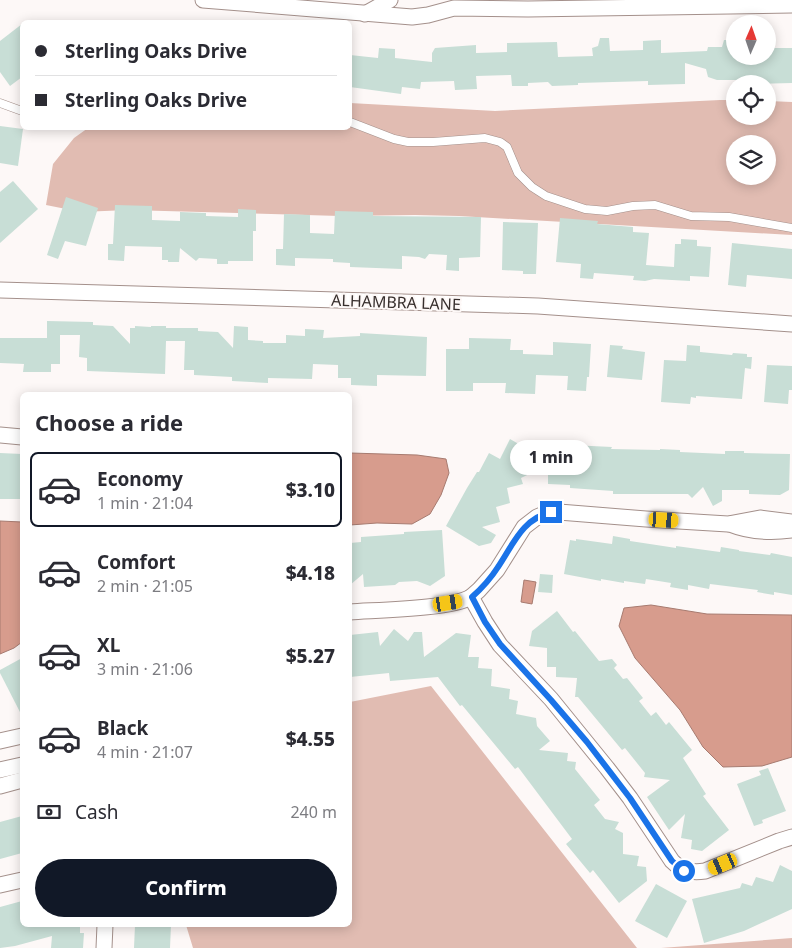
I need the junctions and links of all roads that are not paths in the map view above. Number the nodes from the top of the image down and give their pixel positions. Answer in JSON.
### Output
{"nodes":[{"id":1,"x":203,"y":0,"type":"edge"},
{"id":2,"x":390,"y":0,"type":"edge"},
{"id":3,"x":451,"y":4,"type":"edge"},
{"id":4,"x":792,"y":5,"type":"edge"},
{"id":5,"x":365,"y":14,"type":"junction"},
{"id":6,"x":0,"y":103,"type":"edge"},
{"id":7,"x":20,"y":109,"type":"edge"},
{"id":8,"x":352,"y":123,"type":"edge"},
{"id":9,"x":792,"y":228,"type":"edge"},
{"id":10,"x":0,"y":290,"type":"edge"},
{"id":11,"x":792,"y":324,"type":"edge"},
{"id":12,"x":0,"y":435,"type":"edge"},
{"id":13,"x":20,"y":437,"type":"edge"},
{"id":14,"x":792,"y":522,"type":"edge"},
{"id":15,"x":728,"y":524,"type":"junction"},
{"id":16,"x":792,"y":530,"type":"edge"},
{"id":17,"x":472,"y":597,"type":"junction"},
{"id":18,"x":352,"y":612,"type":"edge"},
{"id":19,"x":20,"y":736,"type":"edge"},
{"id":20,"x":0,"y":741,"type":"edge"},
{"id":21,"x":20,"y":767,"type":"edge"},
{"id":22,"x":8,"y":778,"type":"edge"},
{"id":23,"x":792,"y":837,"type":"edge"},
{"id":24,"x":20,"y":880,"type":"edge"},
{"id":25,"x":0,"y":885,"type":"edge"},
{"id":26,"x":105,"y":927,"type":"edge"},
{"id":27,"x":104,"y":948,"type":"edge"}],
"edges":[{"from":1,"to":5,"type":"street"},
{"from":2,"to":5,"type":"street"},
{"from":3,"to":4,"type":"street"},
{"from":3,"to":5,"type":"street"},
{"from":6,"to":7,"type":"lane"},
{"from":8,"to":9,"type":"lane"},
{"from":10,"to":11,"type":"street","name":"ALHAMBRA LANE"},
{"from":12,"to":13,"type":"street"},
{"from":14,"to":15,"type":"street"},
{"from":15,"to":16,"type":"street"},
{"from":15,"to":17,"type":"street"},
{"from":17,"to":18,"type":"street"},
{"from":17,"to":23,"type":"street"},
{"from":19,"to":20,"type":"street"},
{"from":21,"to":22,"type":"street"},
{"from":24,"to":25,"type":"street"},
{"from":26,"to":27,"type":"street"}]}
